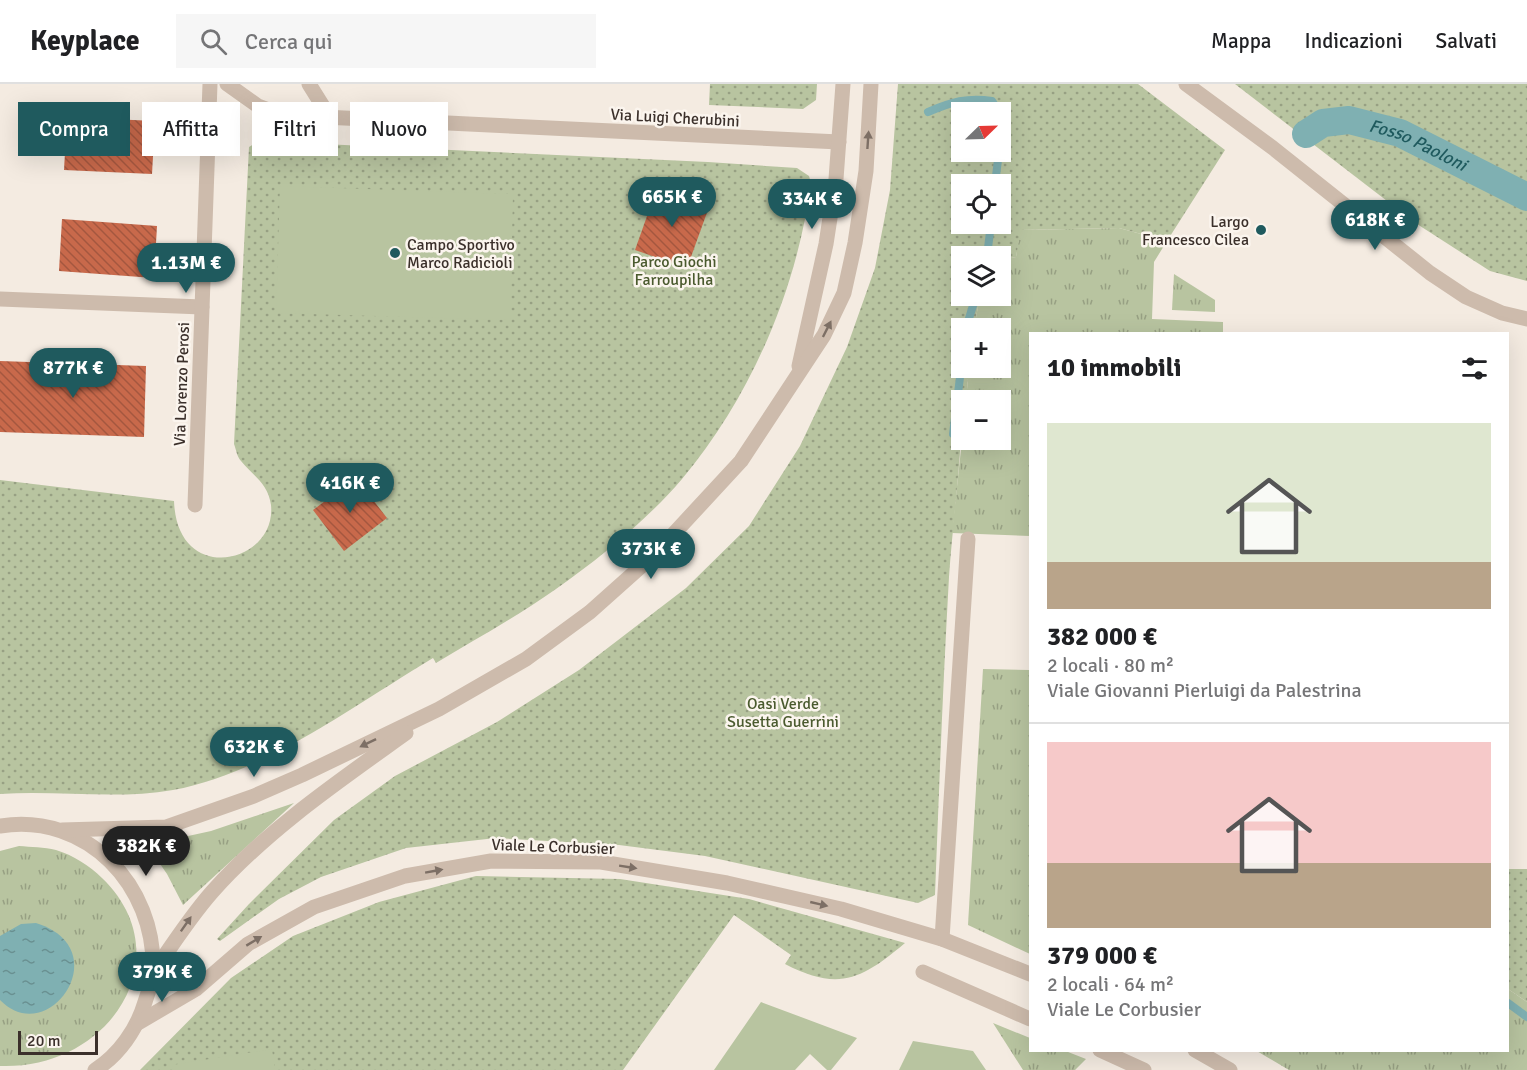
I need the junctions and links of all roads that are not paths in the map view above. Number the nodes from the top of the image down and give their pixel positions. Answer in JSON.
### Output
{"nodes":[{"id":1,"x":210,"y":84,"type":"edge"},
{"id":2,"x":227,"y":84,"type":"edge"},
{"id":3,"x":309,"y":84,"type":"edge"},
{"id":4,"x":843,"y":84,"type":"edge"},
{"id":5,"x":871,"y":84,"type":"edge"},
{"id":6,"x":1186,"y":84,"type":"edge"},
{"id":7,"x":252,"y":102,"type":"edge"},
{"id":8,"x":320,"y":102,"type":"edge"},
{"id":9,"x":338,"y":116,"type":"edge"},
{"id":10,"x":839,"y":142,"type":"junction"},
{"id":11,"x":0,"y":299,"type":"edge"},
{"id":12,"x":202,"y":307,"type":"junction"},
{"id":13,"x":1527,"y":319,"type":"edge"},
{"id":14,"x":796,"y":378,"type":"junction"},
{"id":15,"x":195,"y":506,"type":"dead end"},
{"id":16,"x":968,"y":539,"type":"dead end"},
{"id":17,"x":439,"y":709,"type":"junction"},
{"id":18,"x":0,"y":826,"type":"edge"},
{"id":19,"x":62,"y":830,"type":"junction"},
{"id":20,"x":942,"y":939,"type":"junction"},
{"id":21,"x":923,"y":972,"type":"dead end"},
{"id":22,"x":153,"y":973,"type":"junction"},
{"id":23,"x":1029,"y":974,"type":"edge"},
{"id":24,"x":1029,"y":1019,"type":"edge"},
{"id":25,"x":138,"y":1023,"type":"junction"},
{"id":26,"x":1104,"y":1052,"type":"edge"},
{"id":27,"x":1198,"y":1052,"type":"edge"},
{"id":28,"x":103,"y":1067,"type":"edge"},
{"id":29,"x":1144,"y":1070,"type":"edge"},
{"id":30,"x":1230,"y":1070,"type":"edge"}],
"edges":[{"from":1,"to":12,"type":"street","name":"Via Lorenzo Perosi"},
{"from":2,"to":7,"type":"street","name":"Via Luigi Cherubini"},
{"from":3,"to":8,"type":"street"},
{"from":4,"to":10,"type":"street"},
{"from":14,"to":5,"type":"street","one_way":true},
{"from":6,"to":13,"type":"street"},
{"from":9,"to":10,"type":"street","name":"Via Luigi Cherubini"},
{"from":10,"to":14,"type":"street"},
{"from":11,"to":12,"type":"street"},
{"from":12,"to":15,"type":"street","name":"Via Lorenzo Perosi"},
{"from":14,"to":17,"type":"street"},
{"from":16,"to":20,"type":"street"},
{"from":17,"to":19,"type":"street","one_way":true},
{"from":22,"to":17,"type":"street","one_way":true},
{"from":18,"to":19,"type":"street"},
{"from":19,"to":22,"type":"street"},
{"from":20,"to":23,"type":"street","name":"Viale Le Corbusier"},
{"from":25,"to":20,"type":"street","name":"Viale Le Corbusier","one_way":true},
{"from":21,"to":24,"type":"street"},
{"from":22,"to":25,"type":"street"},
{"from":25,"to":28,"type":"street"},
{"from":26,"to":29,"type":"street"},
{"from":27,"to":30,"type":"street"}]}
